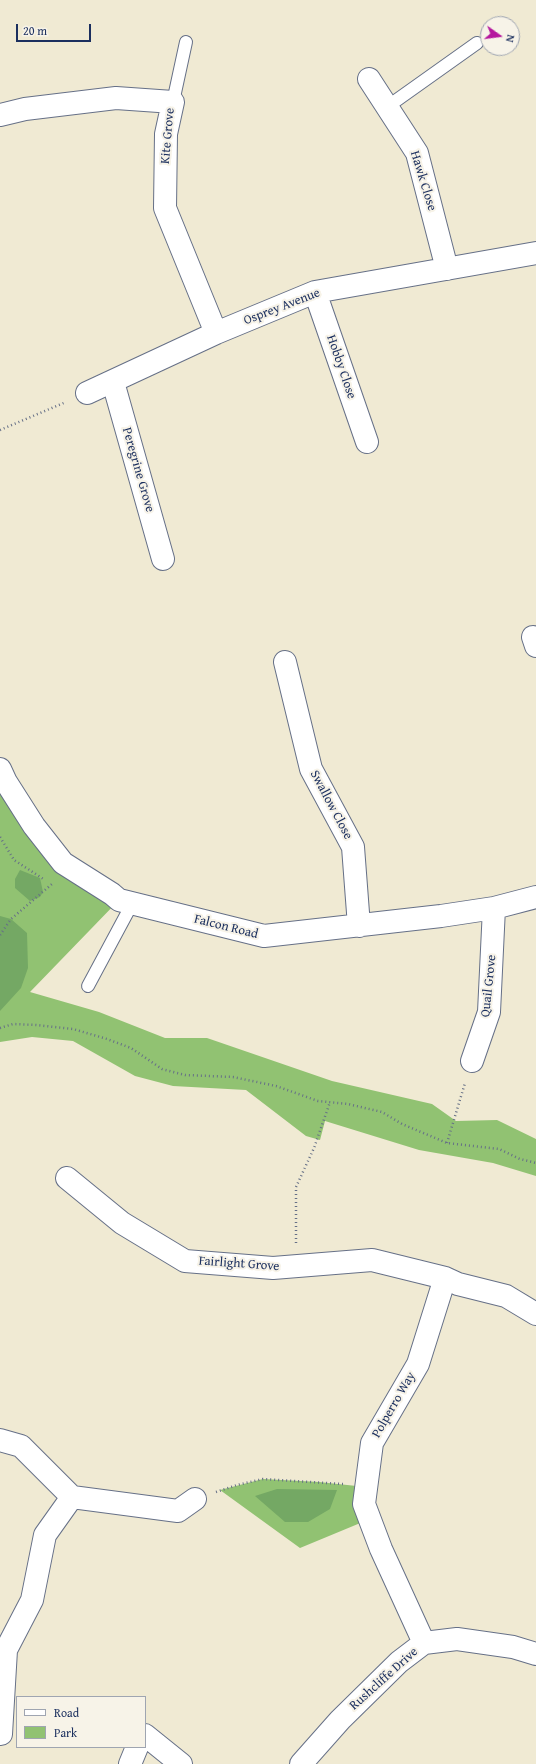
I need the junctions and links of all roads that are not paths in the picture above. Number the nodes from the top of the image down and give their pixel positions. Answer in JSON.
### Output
{"nodes":[{"id":1,"x":186,"y":42,"type":"dead end"},
{"id":2,"x":477,"y":43,"type":"dead end"},
{"id":3,"x":369,"y":79,"type":"dead end"},
{"id":4,"x":172,"y":102,"type":"junction"},
{"id":5,"x":387,"y":107,"type":"junction"},
{"id":6,"x":0,"y":115,"type":"edge"},
{"id":7,"x":536,"y":253,"type":"edge"},
{"id":8,"x":447,"y":269,"type":"junction"},
{"id":9,"x":316,"y":292,"type":"junction"},
{"id":10,"x":216,"y":333,"type":"junction"},
{"id":11,"x":113,"y":382,"type":"junction"},
{"id":12,"x":87,"y":393,"type":"road end"},
{"id":13,"x":367,"y":442,"type":"dead end"},
{"id":14,"x":163,"y":559,"type":"dead end"},
{"id":15,"x":285,"y":662,"type":"dead end"},
{"id":16,"x":0,"y":769,"type":"edge"},
{"id":17,"x":536,"y":896,"type":"edge"},
{"id":18,"x":132,"y":904,"type":"junction"},
{"id":19,"x":494,"y":908,"type":"junction"},
{"id":20,"x":359,"y":926,"type":"junction"},
{"id":21,"x":88,"y":986,"type":"dead end"},
{"id":22,"x":472,"y":1061,"type":"road end"},
{"id":23,"x":67,"y":1178,"type":"dead end"},
{"id":24,"x":452,"y":1281,"type":"junction"},
{"id":25,"x":536,"y":1314,"type":"edge"},
{"id":26,"x":0,"y":1440,"type":"edge"},
{"id":27,"x":72,"y":1497,"type":"junction"},
{"id":28,"x":195,"y":1499,"type":"road end"},
{"id":29,"x":424,"y":1643,"type":"junction"},
{"id":30,"x":536,"y":1654,"type":"edge"},
{"id":31,"x":6,"y":1735,"type":"edge"},
{"id":32,"x":146,"y":1736,"type":"edge"},
{"id":33,"x":137,"y":1748,"type":"edge"},
{"id":34,"x":130,"y":1764,"type":"edge"},
{"id":35,"x":181,"y":1764,"type":"edge"},
{"id":36,"x":301,"y":1764,"type":"edge"}],
"edges":[{"from":1,"to":4,"type":"lane"},
{"from":2,"to":5,"type":"lane"},
{"from":3,"to":5,"type":"street","name":"Hawk Close"},
{"from":4,"to":6,"type":"street","name":"Kite Grove"},
{"from":4,"to":10,"type":"street","name":"Kite Grove"},
{"from":5,"to":8,"type":"street","name":"Hawk Close"},
{"from":7,"to":8,"type":"street","name":"Osprey Avenue"},
{"from":8,"to":9,"type":"street","name":"Osprey Avenue"},
{"from":9,"to":10,"type":"street","name":"Osprey Avenue"},
{"from":9,"to":13,"type":"street","name":"Hobby Close"},
{"from":10,"to":11,"type":"street","name":"Osprey Avenue"},
{"from":11,"to":12,"type":"street","name":"Osprey Avenue"},
{"from":11,"to":14,"type":"street","name":"Peregrine Grove"},
{"from":15,"to":20,"type":"street","name":"Swallow Close"},
{"from":16,"to":18,"type":"street","name":"Falcon Road"},
{"from":17,"to":19,"type":"street","name":"Falcon Road"},
{"from":18,"to":20,"type":"street","name":"Falcon Road"},
{"from":18,"to":21,"type":"lane"},
{"from":19,"to":20,"type":"street","name":"Falcon Road"},
{"from":19,"to":22,"type":"street","name":"Quail Grove"},
{"from":23,"to":24,"type":"street","name":"Fairlight Grove"},
{"from":24,"to":25,"type":"street","name":"Fairlight Grove"},
{"from":24,"to":29,"type":"street","name":"Polperro Way"},
{"from":26,"to":27,"type":"street"},
{"from":27,"to":28,"type":"street"},
{"from":27,"to":31,"type":"street"},
{"from":29,"to":30,"type":"street","name":"Rushcliffe Drive"},
{"from":29,"to":36,"type":"street","name":"Rushcliffe Drive"},
{"from":32,"to":35,"type":"street"},
{"from":33,"to":34,"type":"street"}]}
